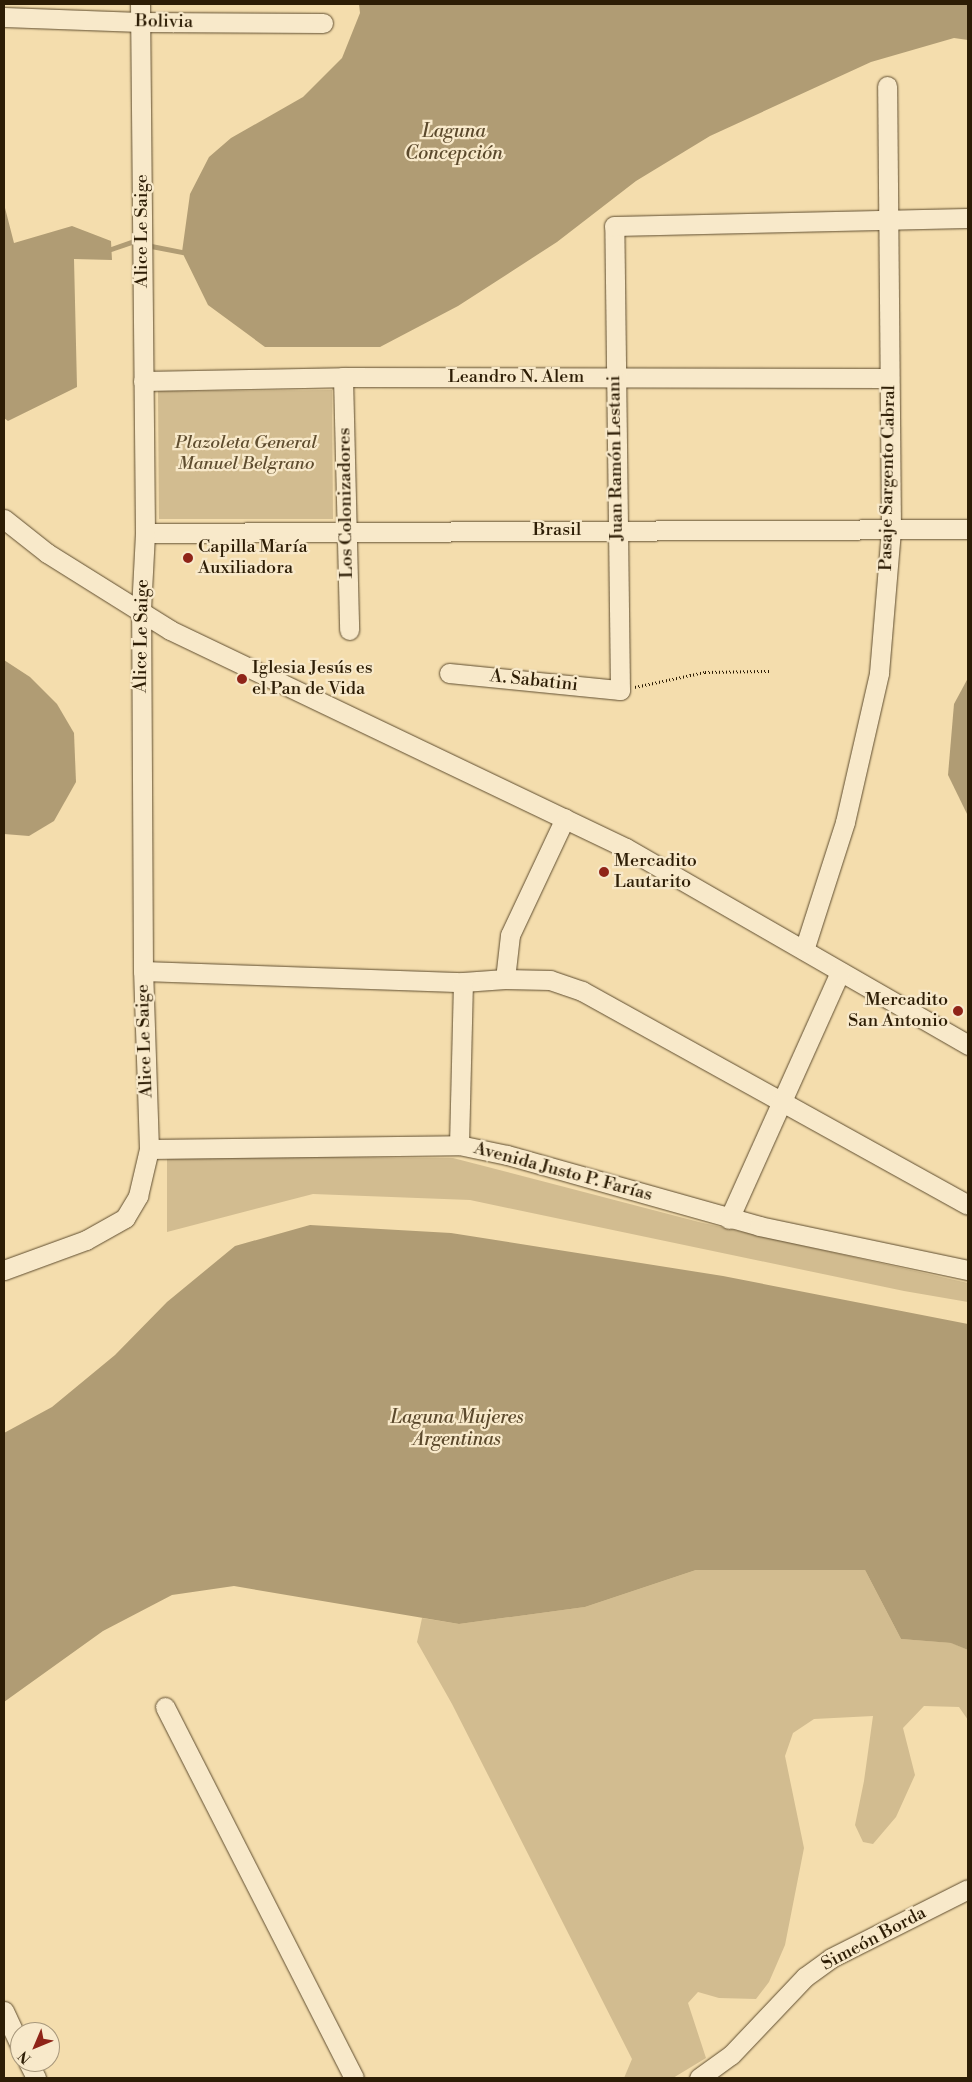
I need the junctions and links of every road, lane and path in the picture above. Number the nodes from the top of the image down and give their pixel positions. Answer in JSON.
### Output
{"nodes":[{"id":1,"x":140,"y":13,"type":"edge"},
{"id":2,"x":4,"y":18,"type":"edge"},
{"id":3,"x":323,"y":23,"type":"dead end"},
{"id":4,"x":887,"y":86,"type":"dead end"},
{"id":5,"x":968,"y":218,"type":"edge"},
{"id":6,"x":889,"y":220,"type":"junction"},
{"id":7,"x":343,"y":377,"type":"junction"},
{"id":8,"x":615,"y":377,"type":"junction"},
{"id":9,"x":889,"y":378,"type":"junction"},
{"id":10,"x":143,"y":381,"type":"junction"},
{"id":11,"x":4,"y":519,"type":"edge"},
{"id":12,"x":891,"y":529,"type":"junction"},
{"id":13,"x":968,"y":529,"type":"edge"},
{"id":14,"x":346,"y":530,"type":"junction"},
{"id":15,"x":616,"y":530,"type":"junction"},
{"id":16,"x":145,"y":533,"type":"junction"},
{"id":17,"x":141,"y":610,"type":"junction"},
{"id":18,"x":349,"y":630,"type":"dead end"},
{"id":19,"x":770,"y":670,"type":"dead end"},
{"id":20,"x":449,"y":673,"type":"dead end"},
{"id":21,"x":620,"y":690,"type":"junction"},
{"id":22,"x":565,"y":818,"type":"junction"},
{"id":23,"x":804,"y":950,"type":"junction"},
{"id":24,"x":143,"y":971,"type":"junction"},
{"id":25,"x":840,"y":972,"type":"junction"},
{"id":26,"x":505,"y":979,"type":"junction"},
{"id":27,"x":463,"y":982,"type":"junction"},
{"id":28,"x":968,"y":1045,"type":"edge"},
{"id":29,"x":783,"y":1102,"type":"junction"},
{"id":30,"x":459,"y":1145,"type":"junction"},
{"id":31,"x":149,"y":1149,"type":"junction"},
{"id":32,"x":968,"y":1205,"type":"edge"},
{"id":33,"x":729,"y":1218,"type":"junction"},
{"id":34,"x":4,"y":1270,"type":"edge"},
{"id":35,"x":968,"y":1270,"type":"edge"},
{"id":36,"x":165,"y":1707,"type":"dead end"},
{"id":37,"x":968,"y":1889,"type":"edge"},
{"id":38,"x":354,"y":2078,"type":"edge"},
{"id":39,"x":699,"y":2078,"type":"edge"}],
"edges":[{"from":1,"to":2,"type":"street","name":"Bolivia"},
{"from":1,"to":3,"type":"street","name":"Bolivia"},
{"from":1,"to":10,"type":"street","name":"Alice Le Saige"},
{"from":4,"to":6,"type":"street","name":"Pasaje Sargento Cabral"},
{"from":5,"to":6,"type":"street"},
{"from":6,"to":8,"type":"street","name":"Juan Ramón Lestani"},
{"from":6,"to":9,"type":"street","name":"Pasaje Sargento Cabral"},
{"from":7,"to":8,"type":"street","name":"Leandro N. Alem"},
{"from":7,"to":10,"type":"street","name":"Leandro N. Alem"},
{"from":7,"to":14,"type":"street","name":"Los Colonizadores"},
{"from":8,"to":9,"type":"street","name":"Leandro N. Alem"},
{"from":8,"to":15,"type":"street","name":"Juan Ramón Lestani"},
{"from":9,"to":12,"type":"street","name":"Pasaje Sargento Cabral"},
{"from":10,"to":16,"type":"street","name":"Alice Le Saige"},
{"from":11,"to":17,"type":"street"},
{"from":12,"to":13,"type":"street","name":"Brasil"},
{"from":12,"to":15,"type":"street","name":"Brasil"},
{"from":12,"to":23,"type":"street","name":"Pasaje Sargento Cabral"},
{"from":14,"to":15,"type":"street","name":"Brasil"},
{"from":14,"to":16,"type":"street","name":"Brasil"},
{"from":14,"to":18,"type":"street","name":"Los Colonizadores"},
{"from":15,"to":21,"type":"street","name":"Juan Ramón Lestani"},
{"from":16,"to":17,"type":"street","name":"Alice Le Saige"},
{"from":17,"to":22,"type":"street"},
{"from":17,"to":24,"type":"street","name":"Alice Le Saige"},
{"from":19,"to":21,"type":"path"},
{"from":20,"to":21,"type":"street","name":"A. Sabatini"},
{"from":22,"to":23,"type":"street"},
{"from":22,"to":26,"type":"street"},
{"from":23,"to":25,"type":"street"},
{"from":24,"to":27,"type":"street"},
{"from":24,"to":31,"type":"street","name":"Alice Le Saige"},
{"from":25,"to":28,"type":"street"},
{"from":25,"to":29,"type":"street"},
{"from":26,"to":27,"type":"street"},
{"from":26,"to":29,"type":"street"},
{"from":27,"to":30,"type":"street"},
{"from":29,"to":32,"type":"street"},
{"from":29,"to":33,"type":"street"},
{"from":30,"to":31,"type":"street","name":"Avenida Justo P. Farías"},
{"from":30,"to":33,"type":"street","name":"Avenida Justo P. Farías"},
{"from":31,"to":34,"type":"street","name":"Alice Le Saige"},
{"from":33,"to":35,"type":"street","name":"Avenida Justo P. Farías"},
{"from":36,"to":38,"type":"street"},
{"from":37,"to":39,"type":"street","name":"Simeón Borda"}]}
